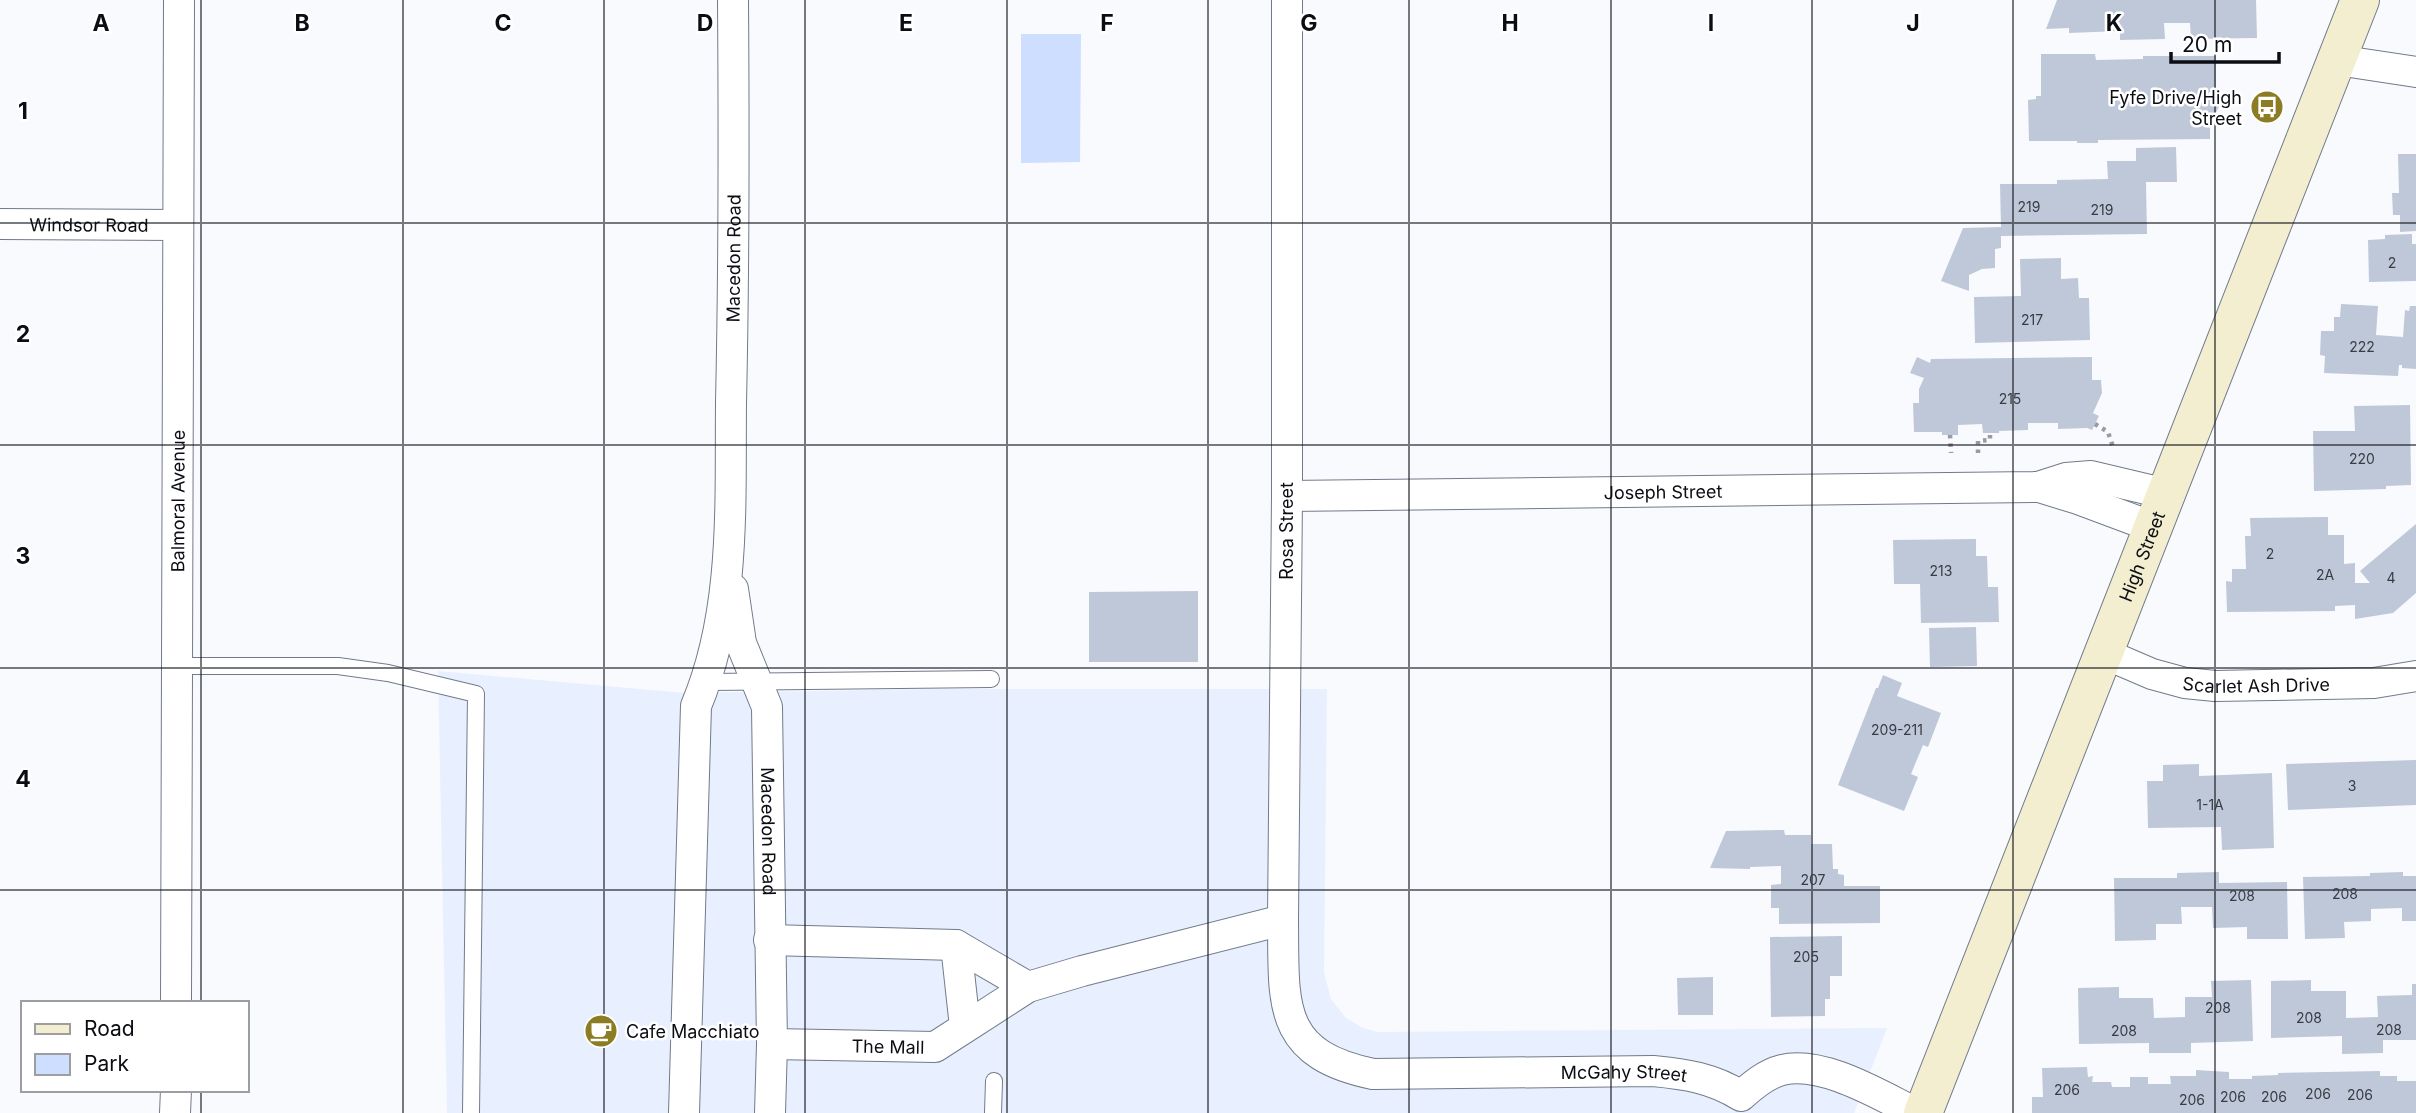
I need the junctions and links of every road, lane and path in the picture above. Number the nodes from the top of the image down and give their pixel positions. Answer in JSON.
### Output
{"nodes":[{"id":1,"x":179,"y":0,"type":"edge"},
{"id":2,"x":733,"y":0,"type":"edge"},
{"id":3,"x":1287,"y":0,"type":"edge"},
{"id":4,"x":2360,"y":0,"type":"edge"},
{"id":5,"x":2337,"y":60,"type":"junction"},
{"id":6,"x":2416,"y":72,"type":"edge"},
{"id":7,"x":0,"y":224,"type":"edge"},
{"id":8,"x":178,"y":225,"type":"junction"},
{"id":9,"x":2095,"y":424,"type":"dead end"},
{"id":10,"x":1990,"y":433,"type":"dead end"},
{"id":11,"x":1950,"y":435,"type":"dead end"},
{"id":12,"x":2113,"y":449,"type":"dead end"},
{"id":13,"x":1978,"y":450,"type":"dead end"},
{"id":14,"x":1951,"y":453,"type":"dead end"},
{"id":15,"x":1287,"y":496,"type":"junction"},
{"id":16,"x":2160,"y":510,"type":"junction"},
{"id":17,"x":729,"y":558,"type":"junction"},
{"id":18,"x":2104,"y":653,"type":"junction"},
{"id":19,"x":177,"y":666,"type":"junction"},
{"id":20,"x":2416,"y":676,"type":"edge"},
{"id":21,"x":991,"y":679,"type":"dead end"},
{"id":22,"x":757,"y":681,"type":"junction"},
{"id":23,"x":706,"y":682,"type":"junction"},
{"id":24,"x":1283,"y":920,"type":"junction"},
{"id":25,"x":769,"y":940,"type":"junction"},
{"id":26,"x":956,"y":945,"type":"junction"},
{"id":27,"x":1028,"y":987,"type":"junction"},
{"id":28,"x":176,"y":1001,"type":"edge"},
{"id":29,"x":965,"y":1027,"type":"junction"},
{"id":30,"x":772,"y":1044,"type":"junction"},
{"id":31,"x":1315,"y":1053,"type":"joint"},
{"id":32,"x":994,"y":1082,"type":"dead end"},
{"id":33,"x":176,"y":1092,"type":"edge"},
{"id":34,"x":175,"y":1113,"type":"edge"},
{"id":35,"x":471,"y":1113,"type":"edge"},
{"id":36,"x":684,"y":1113,"type":"edge"},
{"id":37,"x":770,"y":1113,"type":"edge"},
{"id":38,"x":993,"y":1113,"type":"edge"},
{"id":39,"x":1916,"y":1113,"type":"edge"},
{"id":40,"x":1923,"y":1113,"type":"edge"}],
"edges":[{"from":1,"to":8,"type":"street","name":"Balmoral Avenue"},
{"from":2,"to":17,"type":"street","name":"Macedon Road"},
{"from":3,"to":15,"type":"street","name":"Rosa Street"},
{"from":4,"to":5,"type":"main road","name":"High Street"},
{"from":5,"to":6,"type":"street"},
{"from":5,"to":16,"type":"main road","name":"High Street"},
{"from":7,"to":8,"type":"street","name":"Windsor Road"},
{"from":8,"to":19,"type":"street","name":"Balmoral Avenue"},
{"from":9,"to":12,"type":"path"},
{"from":10,"to":13,"type":"path"},
{"from":11,"to":14,"type":"path"},
{"from":15,"to":16,"type":"street","name":"Joseph Street"},
{"from":15,"to":24,"type":"street","name":"Rosa Street"},
{"from":16,"to":18,"type":"main road","name":"High Street"},
{"from":17,"to":22,"type":"street","name":"Macedon Road"},
{"from":17,"to":23,"type":"street","name":"Macedon Road"},
{"from":18,"to":20,"type":"street","name":"Scarlet Ash Drive"},
{"from":18,"to":40,"type":"main road","name":"High Street"},
{"from":19,"to":28,"type":"street","name":"Balmoral Avenue"},
{"from":19,"to":35,"type":"lane"},
{"from":21,"to":22,"type":"lane"},
{"from":22,"to":23,"type":"lane"},
{"from":22,"to":25,"type":"street","name":"Macedon Road"},
{"from":23,"to":36,"type":"street","name":"Macedon Road"},
{"from":24,"to":27,"type":"street","name":"The Mall"},
{"from":24,"to":31,"type":"street","name":"Rosa Street"},
{"from":25,"to":26,"type":"street"},
{"from":25,"to":30,"type":"street","name":"Macedon Road"},
{"from":26,"to":27,"type":"street"},
{"from":26,"to":29,"type":"street"},
{"from":27,"to":29,"type":"street","name":"The Mall"},
{"from":29,"to":30,"type":"street","name":"The Mall"},
{"from":30,"to":37,"type":"street","name":"Macedon Road"},
{"from":31,"to":39,"type":"street","name":"McGahy Street"},
{"from":32,"to":38,"type":"lane"},
{"from":33,"to":34,"type":"street"}]}
